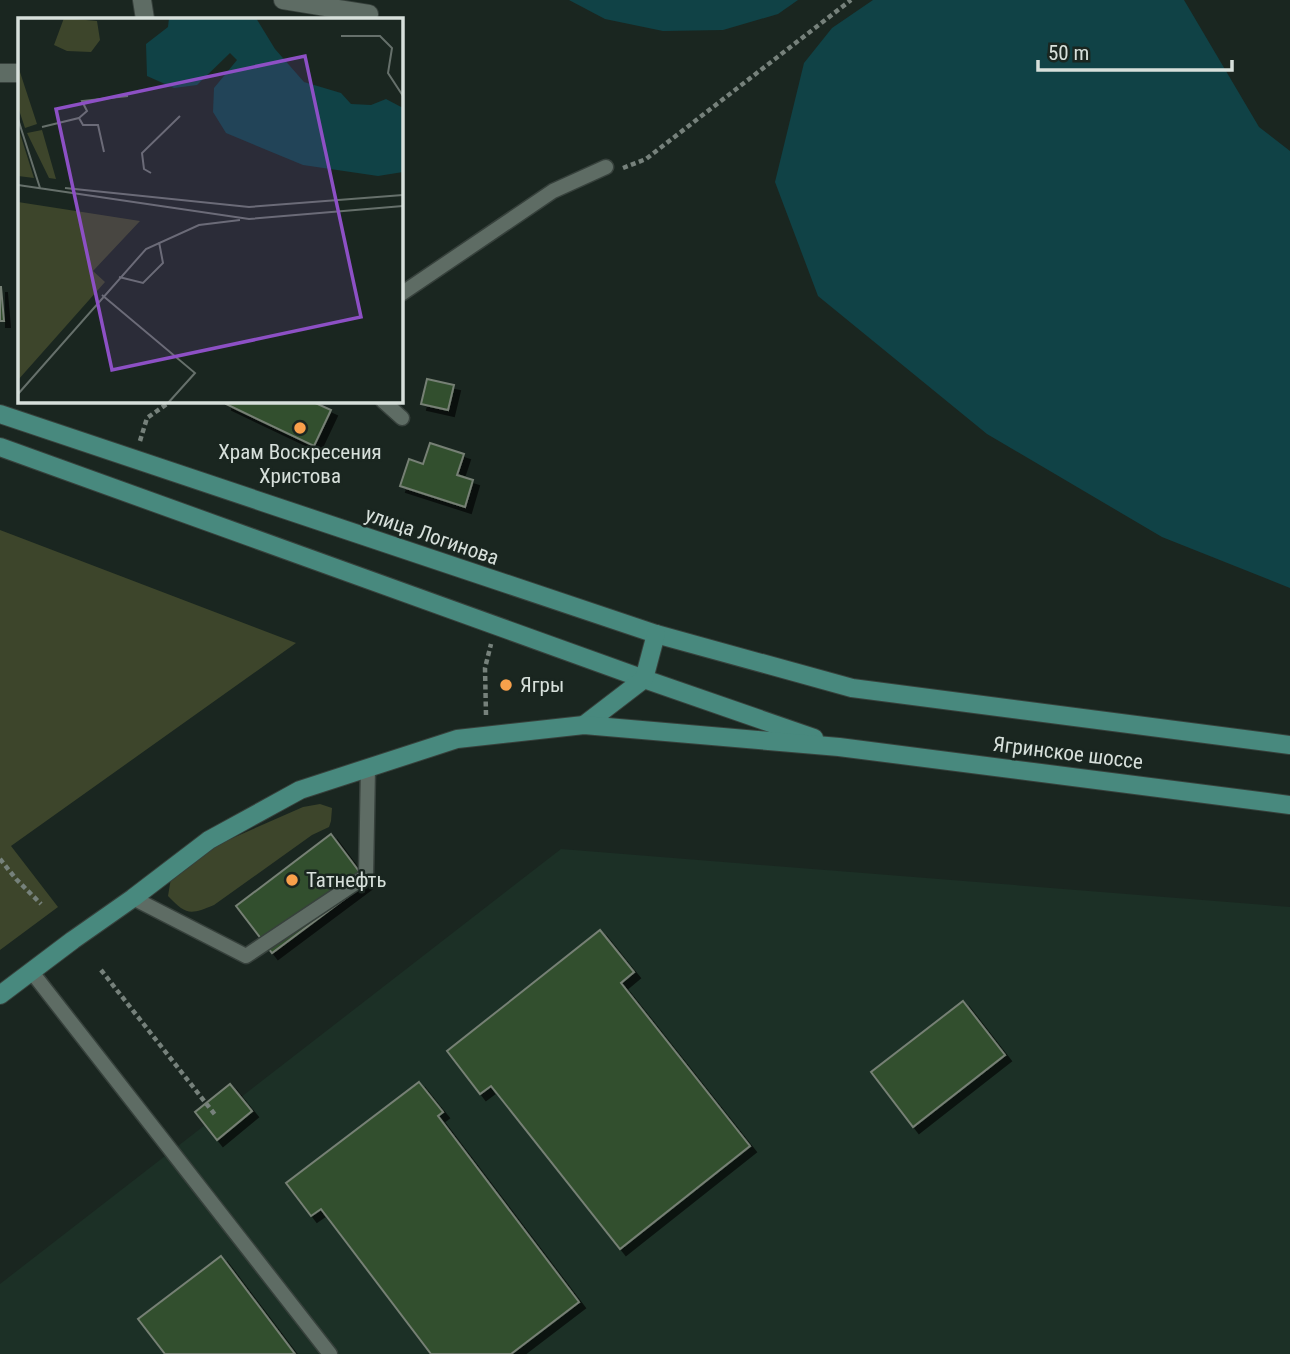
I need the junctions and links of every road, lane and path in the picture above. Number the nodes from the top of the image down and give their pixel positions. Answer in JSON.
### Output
{"nodes":[{"id":1,"x":142,"y":0,"type":"edge"},
{"id":2,"x":283,"y":0,"type":"edge"},
{"id":3,"x":851,"y":0,"type":"edge"},
{"id":4,"x":369,"y":14,"type":"dead end"},
{"id":5,"x":145,"y":18,"type":"edge"},
{"id":6,"x":18,"y":72,"type":"edge"},
{"id":7,"x":0,"y":73,"type":"edge"},
{"id":8,"x":609,"y":170,"type":"joint"},
{"id":9,"x":402,"y":293,"type":"edge"},
{"id":10,"x":170,"y":402,"type":"edge"},
{"id":11,"x":384,"y":402,"type":"edge"},
{"id":12,"x":0,"y":414,"type":"edge"},
{"id":13,"x":402,"y":418,"type":"dead end"},
{"id":14,"x":0,"y":447,"type":"edge"},
{"id":15,"x":138,"y":448,"type":"dead end"},
{"id":16,"x":497,"y":626,"type":"junction"},
{"id":17,"x":656,"y":634,"type":"junction"},
{"id":18,"x":644,"y":679,"type":"junction"},
{"id":19,"x":852,"y":688,"type":"joint"},
{"id":20,"x":584,"y":725,"type":"junction"},
{"id":21,"x":487,"y":736,"type":"junction"},
{"id":22,"x":1290,"y":745,"type":"edge"},
{"id":23,"x":839,"y":747,"type":"junction"},
{"id":24,"x":368,"y":767,"type":"junction"},
{"id":25,"x":1290,"y":804,"type":"edge"},
{"id":26,"x":0,"y":859,"type":"edge"},
{"id":27,"x":133,"y":898,"type":"junction"},
{"id":28,"x":41,"y":904,"type":"dead end"},
{"id":29,"x":101,"y":970,"type":"dead end"},
{"id":30,"x":31,"y":971,"type":"junction"},
{"id":31,"x":0,"y":995,"type":"edge"},
{"id":32,"x":216,"y":1116,"type":"dead end"},
{"id":33,"x":330,"y":1354,"type":"edge"}],
"edges":[{"from":1,"to":5,"type":"street"},
{"from":2,"to":4,"type":"street"},
{"from":3,"to":8,"type":"path"},
{"from":6,"to":7,"type":"street"},
{"from":8,"to":9,"type":"lane"},
{"from":10,"to":15,"type":"path"},
{"from":11,"to":13,"type":"lane"},
{"from":12,"to":17,"type":"main road","name":"улица Логинова"},
{"from":14,"to":16,"type":"main road"},
{"from":16,"to":18,"type":"main road"},
{"from":16,"to":21,"type":"path"},
{"from":17,"to":18,"type":"main road"},
{"from":17,"to":19,"type":"main road","name":"улица Логинова"},
{"from":18,"to":20,"type":"main road"},
{"from":18,"to":23,"type":"main road"},
{"from":19,"to":22,"type":"main road","name":"Ягринское шоссе"},
{"from":20,"to":21,"type":"main road"},
{"from":20,"to":23,"type":"main road"},
{"from":21,"to":24,"type":"main road"},
{"from":23,"to":25,"type":"main road","name":"Ягринское шоссе"},
{"from":24,"to":27,"type":"main road"},
{"from":24,"to":27,"type":"lane"},
{"from":26,"to":28,"type":"path"},
{"from":27,"to":30,"type":"main road"},
{"from":29,"to":32,"type":"path"},
{"from":30,"to":31,"type":"main road"},
{"from":30,"to":33,"type":"lane"}]}
